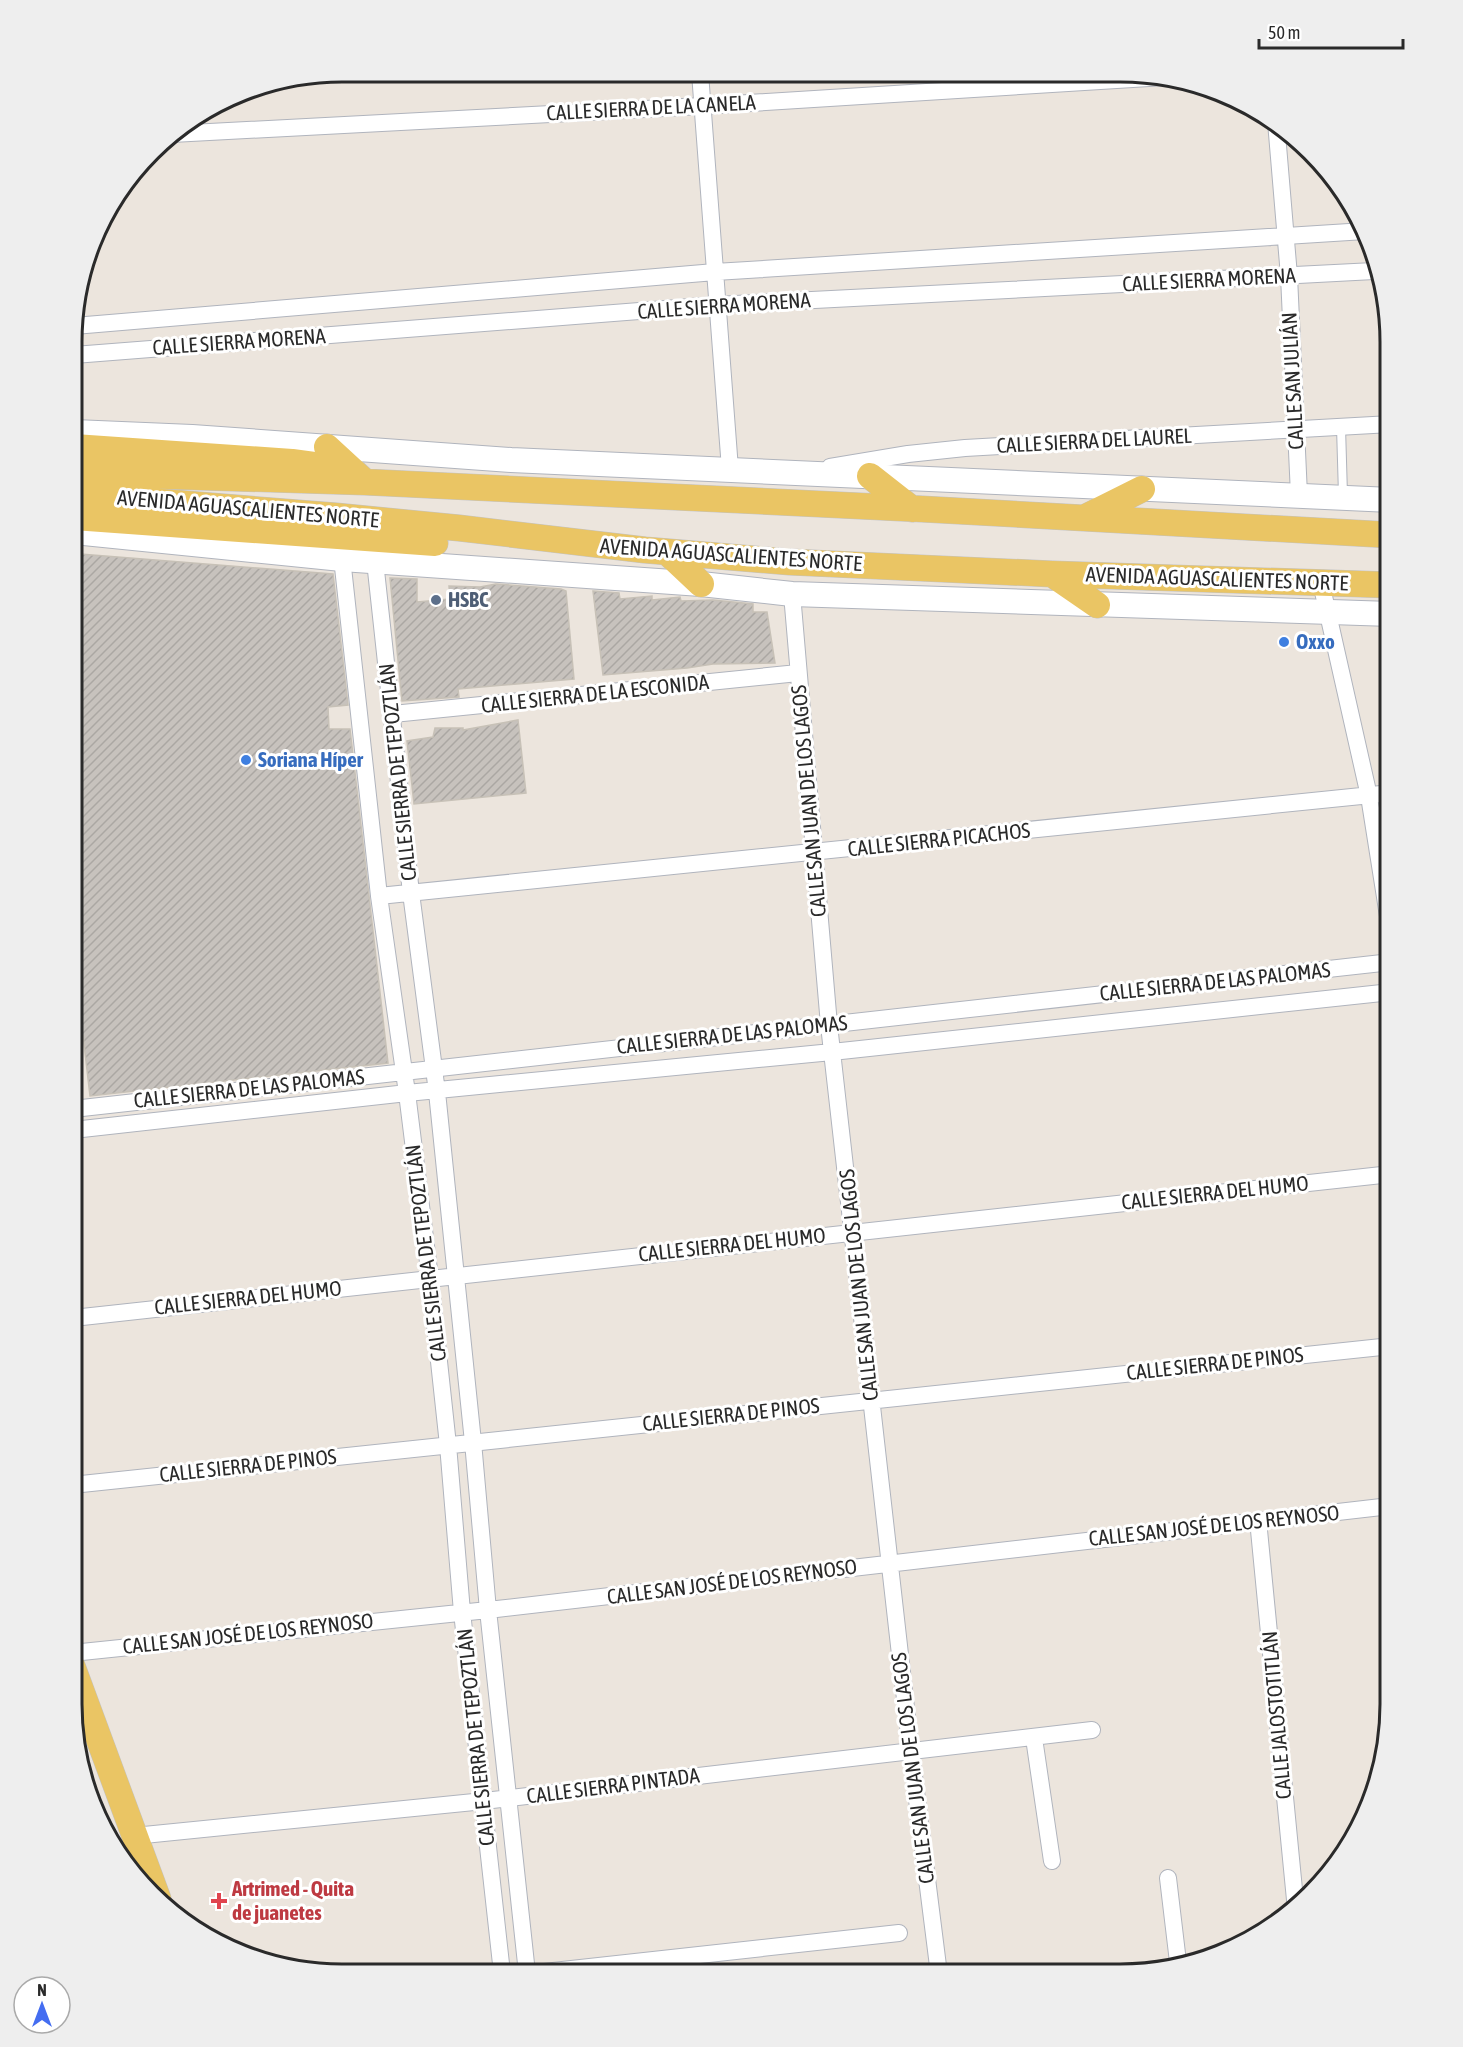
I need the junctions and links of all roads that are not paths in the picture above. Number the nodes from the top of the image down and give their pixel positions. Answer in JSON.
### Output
{"nodes":[{"id":1,"x":701,"y":82,"type":"edge"},
{"id":2,"x":1085,"y":82,"type":"edge"},
{"id":3,"x":702,"y":106,"type":"junction"},
{"id":4,"x":188,"y":133,"type":"edge"},
{"id":5,"x":1277,"y":135,"type":"edge"},
{"id":6,"x":1356,"y":232,"type":"edge"},
{"id":7,"x":1286,"y":236,"type":"junction"},
{"id":8,"x":1371,"y":271,"type":"edge"},
{"id":9,"x":715,"y":272,"type":"junction"},
{"id":10,"x":1289,"y":276,"type":"junction"},
{"id":11,"x":716,"y":305,"type":"junction"},
{"id":12,"x":83,"y":325,"type":"edge"},
{"id":13,"x":82,"y":354,"type":"edge"},
{"id":14,"x":1380,"y":425,"type":"edge"},
{"id":15,"x":1341,"y":427,"type":"junction"},
{"id":16,"x":1295,"y":429,"type":"junction"},
{"id":17,"x":82,"y":432,"type":"edge"},
{"id":18,"x":327,"y":447,"type":"junction"},
{"id":19,"x":82,"y":448,"type":"edge"},
{"id":20,"x":730,"y":469,"type":"junction"},
{"id":21,"x":82,"y":471,"type":"edge"},
{"id":22,"x":799,"y":472,"type":"junction"},
{"id":23,"x":870,"y":476,"type":"junction"},
{"id":24,"x":355,"y":482,"type":"junction"},
{"id":25,"x":1142,"y":489,"type":"junction"},
{"id":26,"x":1299,"y":495,"type":"junction"},
{"id":27,"x":82,"y":496,"type":"edge"},
{"id":28,"x":1343,"y":498,"type":"junction"},
{"id":29,"x":1380,"y":500,"type":"edge"},
{"id":30,"x":912,"y":509,"type":"junction"},
{"id":31,"x":1085,"y":517,"type":"junction"},
{"id":32,"x":82,"y":530,"type":"edge"},
{"id":33,"x":1380,"y":534,"type":"edge"},
{"id":34,"x":340,"y":547,"type":"junction"},
{"id":35,"x":374,"y":550,"type":"junction"},
{"id":36,"x":656,"y":551,"type":"junction"},
{"id":37,"x":1052,"y":574,"type":"junction"},
{"id":38,"x":1321,"y":583,"type":"junction"},
{"id":39,"x":700,"y":584,"type":"junction"},
{"id":40,"x":1380,"y":585,"type":"edge"},
{"id":41,"x":792,"y":594,"type":"junction"},
{"id":42,"x":1097,"y":605,"type":"junction"},
{"id":43,"x":1329,"y":611,"type":"junction"},
{"id":44,"x":1380,"y":613,"type":"edge"},
{"id":45,"x":798,"y":673,"type":"junction"},
{"id":46,"x":393,"y":714,"type":"junction"},
{"id":47,"x":1380,"y":794,"type":"edge"},
{"id":48,"x":1369,"y":796,"type":"junction"},
{"id":49,"x":814,"y":853,"type":"junction"},
{"id":50,"x":1380,"y":865,"type":"edge"},
{"id":51,"x":411,"y":893,"type":"junction"},
{"id":52,"x":379,"y":896,"type":"junction"},
{"id":53,"x":1380,"y":963,"type":"edge"},
{"id":54,"x":1380,"y":993,"type":"edge"},
{"id":55,"x":829,"y":1025,"type":"junction"},
{"id":56,"x":832,"y":1052,"type":"junction"},
{"id":57,"x":434,"y":1069,"type":"junction"},
{"id":58,"x":403,"y":1071,"type":"junction"},
{"id":59,"x":437,"y":1092,"type":"junction"},
{"id":60,"x":408,"y":1094,"type":"junction"},
{"id":61,"x":82,"y":1108,"type":"edge"},
{"id":62,"x":82,"y":1129,"type":"edge"},
{"id":63,"x":1380,"y":1175,"type":"edge"},
{"id":64,"x":852,"y":1232,"type":"junction"},
{"id":65,"x":456,"y":1275,"type":"junction"},
{"id":66,"x":430,"y":1278,"type":"junction"},
{"id":67,"x":82,"y":1317,"type":"edge"},
{"id":68,"x":1380,"y":1347,"type":"edge"},
{"id":69,"x":872,"y":1401,"type":"junction"},
{"id":70,"x":473,"y":1442,"type":"junction"},
{"id":71,"x":448,"y":1445,"type":"junction"},
{"id":72,"x":82,"y":1484,"type":"edge"},
{"id":73,"x":1380,"y":1507,"type":"edge"},
{"id":74,"x":1258,"y":1520,"type":"junction"},
{"id":75,"x":890,"y":1563,"type":"junction"},
{"id":76,"x":488,"y":1610,"type":"junction"},
{"id":77,"x":462,"y":1612,"type":"junction"},
{"id":78,"x":82,"y":1652,"type":"edge"},
{"id":79,"x":82,"y":1693,"type":"edge"},
{"id":80,"x":1092,"y":1730,"type":"dead end"},
{"id":81,"x":1034,"y":1738,"type":"junction"},
{"id":82,"x":911,"y":1752,"type":"junction"},
{"id":83,"x":509,"y":1798,"type":"junction"},
{"id":84,"x":484,"y":1801,"type":"junction"},
{"id":85,"x":134,"y":1836,"type":"junction"},
{"id":86,"x":1052,"y":1861,"type":"dead end"},
{"id":87,"x":1168,"y":1878,"type":"dead end"},
{"id":88,"x":151,"y":1880,"type":"edge"},
{"id":89,"x":1295,"y":1897,"type":"edge"},
{"id":90,"x":899,"y":1933,"type":"dead end"},
{"id":91,"x":1178,"y":1959,"type":"edge"},
{"id":92,"x":501,"y":1964,"type":"edge"},
{"id":93,"x":526,"y":1964,"type":"edge"},
{"id":94,"x":617,"y":1964,"type":"edge"},
{"id":95,"x":938,"y":1964,"type":"edge"}],
"edges":[{"from":1,"to":3,"type":"street"},
{"from":2,"to":3,"type":"street","name":"CALLE SIERRA DE LA CANELA"},
{"from":3,"to":4,"type":"street","name":"CALLE SIERRA DE LA CANELA"},
{"from":3,"to":9,"type":"street"},
{"from":5,"to":7,"type":"street","name":"CALLE SAN JULIÁN"},
{"from":6,"to":7,"type":"street","name":"CALLE SIERRA MORENA"},
{"from":7,"to":9,"type":"street","name":"CALLE SIERRA MORENA"},
{"from":7,"to":10,"type":"street","name":"CALLE SAN JULIÁN"},
{"from":8,"to":10,"type":"street","name":"CALLE SIERRA MORENA"},
{"from":9,"to":11,"type":"street"},
{"from":9,"to":12,"type":"street","name":"CALLE SIERRA MORENA"},
{"from":10,"to":11,"type":"street","name":"CALLE SIERRA MORENA"},
{"from":10,"to":16,"type":"street","name":"CALLE SAN JULIÁN"},
{"from":11,"to":13,"type":"street","name":"CALLE SIERRA MORENA"},
{"from":11,"to":20,"type":"street"},
{"from":14,"to":15,"type":"street","name":"CALLE SIERRA DEL LAUREL"},
{"from":15,"to":16,"type":"street","name":"CALLE SIERRA DEL LAUREL"},
{"from":15,"to":28,"type":"lane"},
{"from":16,"to":22,"type":"street","name":"CALLE SIERRA DEL LAUREL"},
{"from":16,"to":26,"type":"street","name":"CALLE SAN JULIÁN"},
{"from":17,"to":18,"type":"street"},
{"from":18,"to":20,"type":"street"},
{"from":18,"to":24,"type":"main road"},
{"from":19,"to":24,"type":"main road"},
{"from":20,"to":22,"type":"street"},
{"from":21,"to":24,"type":"main road","name":"AVENIDA AGUASCALIENTES NORTE"},
{"from":22,"to":23,"type":"street"},
{"from":23,"to":25,"type":"street"},
{"from":23,"to":30,"type":"main road"},
{"from":24,"to":30,"type":"main road","name":"AVENIDA AGUASCALIENTES NORTE"},
{"from":25,"to":26,"type":"street"},
{"from":25,"to":31,"type":"main road"},
{"from":26,"to":28,"type":"street"},
{"from":27,"to":36,"type":"main road","name":"AVENIDA AGUASCALIENTES NORTE"},
{"from":28,"to":29,"type":"street"},
{"from":30,"to":31,"type":"main road","name":"AVENIDA AGUASCALIENTES NORTE"},
{"from":31,"to":33,"type":"main road","name":"AVENIDA AGUASCALIENTES NORTE"},
{"from":32,"to":34,"type":"main road"},
{"from":34,"to":35,"type":"main road"},
{"from":34,"to":52,"type":"street","name":"CALLE SIERRA DE TEPOZTLÁN"},
{"from":35,"to":36,"type":"main road"},
{"from":35,"to":39,"type":"street","name":"AVENIDA AGUASCALIENTES NORTE"},
{"from":35,"to":46,"type":"street","name":"CALLE SIERRA DE TEPOZTLÁN"},
{"from":36,"to":37,"type":"main road","name":"AVENIDA AGUASCALIENTES NORTE"},
{"from":36,"to":39,"type":"main road"},
{"from":37,"to":38,"type":"main road","name":"AVENIDA AGUASCALIENTES NORTE"},
{"from":37,"to":42,"type":"main road"},
{"from":38,"to":40,"type":"main road","name":"AVENIDA AGUASCALIENTES NORTE"},
{"from":38,"to":43,"type":"street"},
{"from":39,"to":41,"type":"street","name":"AVENIDA AGUASCALIENTES NORTE"},
{"from":41,"to":42,"type":"street","name":"AVENIDA AGUASCALIENTES NORTE"},
{"from":41,"to":45,"type":"street","name":"CALLE SAN JUAN DE LOS LAGOS"},
{"from":42,"to":43,"type":"street","name":"AVENIDA AGUASCALIENTES NORTE"},
{"from":43,"to":44,"type":"street","name":"AVENIDA AGUASCALIENTES NORTE"},
{"from":43,"to":48,"type":"street"},
{"from":45,"to":46,"type":"street","name":"CALLE SIERRA DE LA ESCONIDA"},
{"from":45,"to":49,"type":"street","name":"CALLE SAN JUAN DE LOS LAGOS"},
{"from":46,"to":51,"type":"street","name":"CALLE SIERRA DE TEPOZTLÁN"},
{"from":47,"to":48,"type":"street","name":"CALLE SIERRA PICACHOS"},
{"from":48,"to":49,"type":"street","name":"CALLE SIERRA PICACHOS"},
{"from":48,"to":50,"type":"street"},
{"from":49,"to":51,"type":"street","name":"CALLE SIERRA PICACHOS"},
{"from":49,"to":55,"type":"street","name":"CALLE SAN JUAN DE LOS LAGOS"},
{"from":51,"to":52,"type":"street","name":"CALLE SIERRA PICACHOS"},
{"from":51,"to":57,"type":"street","name":"CALLE SIERRA DE TEPOZTLÁN"},
{"from":52,"to":58,"type":"street","name":"CALLE SIERRA DE TEPOZTLÁN"},
{"from":53,"to":55,"type":"street","name":"CALLE SIERRA DE LAS PALOMAS"},
{"from":54,"to":56,"type":"street","name":"CALLE SIERRA DE LAS PALOMAS"},
{"from":55,"to":56,"type":"street","name":"CALLE SAN JUAN DE LOS LAGOS"},
{"from":55,"to":57,"type":"street","name":"CALLE SIERRA DE LAS PALOMAS"},
{"from":56,"to":59,"type":"street","name":"CALLE SIERRA DE LAS PALOMAS"},
{"from":56,"to":64,"type":"street","name":"CALLE SAN JUAN DE LOS LAGOS"},
{"from":57,"to":58,"type":"street","name":"CALLE SIERRA DE LAS PALOMAS"},
{"from":57,"to":59,"type":"street","name":"CALLE SIERRA DE TEPOZTLÁN"},
{"from":58,"to":60,"type":"street","name":"CALLE SIERRA DE TEPOZTLÁN"},
{"from":58,"to":61,"type":"street","name":"CALLE SIERRA DE LAS PALOMAS"},
{"from":59,"to":60,"type":"street","name":"CALLE SIERRA DE LAS PALOMAS"},
{"from":59,"to":65,"type":"street","name":"CALLE SIERRA DE TEPOZTLÁN"},
{"from":60,"to":62,"type":"street","name":"CALLE SIERRA DE LAS PALOMAS"},
{"from":60,"to":66,"type":"street","name":"CALLE SIERRA DE TEPOZTLÁN"},
{"from":63,"to":64,"type":"street","name":"CALLE SIERRA DEL HUMO"},
{"from":64,"to":65,"type":"street","name":"CALLE SIERRA DEL HUMO"},
{"from":64,"to":69,"type":"street","name":"CALLE SAN JUAN DE LOS LAGOS"},
{"from":65,"to":66,"type":"street","name":"CALLE SIERRA DEL HUMO"},
{"from":65,"to":70,"type":"street","name":"CALLE SIERRA DE TEPOZTLÁN"},
{"from":66,"to":67,"type":"street","name":"CALLE SIERRA DEL HUMO"},
{"from":66,"to":71,"type":"street","name":"CALLE SIERRA DE TEPOZTLÁN"},
{"from":68,"to":69,"type":"street","name":"CALLE SIERRA DE PINOS"},
{"from":69,"to":70,"type":"street","name":"CALLE SIERRA DE PINOS"},
{"from":69,"to":75,"type":"street","name":"CALLE SAN JUAN DE LOS LAGOS"},
{"from":70,"to":71,"type":"street","name":"CALLE SIERRA DE PINOS"},
{"from":70,"to":76,"type":"street","name":"CALLE SIERRA DE TEPOZTLÁN"},
{"from":71,"to":72,"type":"street","name":"CALLE SIERRA DE PINOS"},
{"from":71,"to":77,"type":"street","name":"CALLE SIERRA DE TEPOZTLÁN"},
{"from":73,"to":74,"type":"street","name":"CALLE SAN JOSÉ DE LOS REYNOSO"},
{"from":74,"to":75,"type":"street","name":"CALLE SAN JOSÉ DE LOS REYNOSO"},
{"from":74,"to":89,"type":"street","name":"CALLE JALOSTOTITLÁN"},
{"from":75,"to":76,"type":"street","name":"CALLE SAN JOSÉ DE LOS REYNOSO"},
{"from":75,"to":82,"type":"street","name":"CALLE SAN JUAN DE LOS LAGOS"},
{"from":76,"to":77,"type":"street","name":"CALLE SAN JOSÉ DE LOS REYNOSO"},
{"from":76,"to":83,"type":"street","name":"CALLE SIERRA DE TEPOZTLÁN"},
{"from":77,"to":78,"type":"street","name":"CALLE SAN JOSÉ DE LOS REYNOSO"},
{"from":77,"to":84,"type":"street","name":"CALLE SIERRA DE TEPOZTLÁN"},
{"from":79,"to":85,"type":"main road"},
{"from":80,"to":81,"type":"street","name":"CALLE SIERRA PINTADA"},
{"from":81,"to":82,"type":"street","name":"CALLE SIERRA PINTADA"},
{"from":81,"to":86,"type":"street"},
{"from":82,"to":83,"type":"street","name":"CALLE SIERRA PINTADA"},
{"from":82,"to":95,"type":"street","name":"CALLE SAN JUAN DE LOS LAGOS"},
{"from":83,"to":84,"type":"street","name":"CALLE SIERRA PINTADA"},
{"from":83,"to":93,"type":"street","name":"CALLE SIERRA DE TEPOZTLÁN"},
{"from":84,"to":85,"type":"street","name":"CALLE SIERRA PINTADA"},
{"from":84,"to":92,"type":"street","name":"CALLE SIERRA DE TEPOZTLÁN"},
{"from":85,"to":88,"type":"main road"},
{"from":87,"to":91,"type":"street"},
{"from":90,"to":94,"type":"street"}]}
